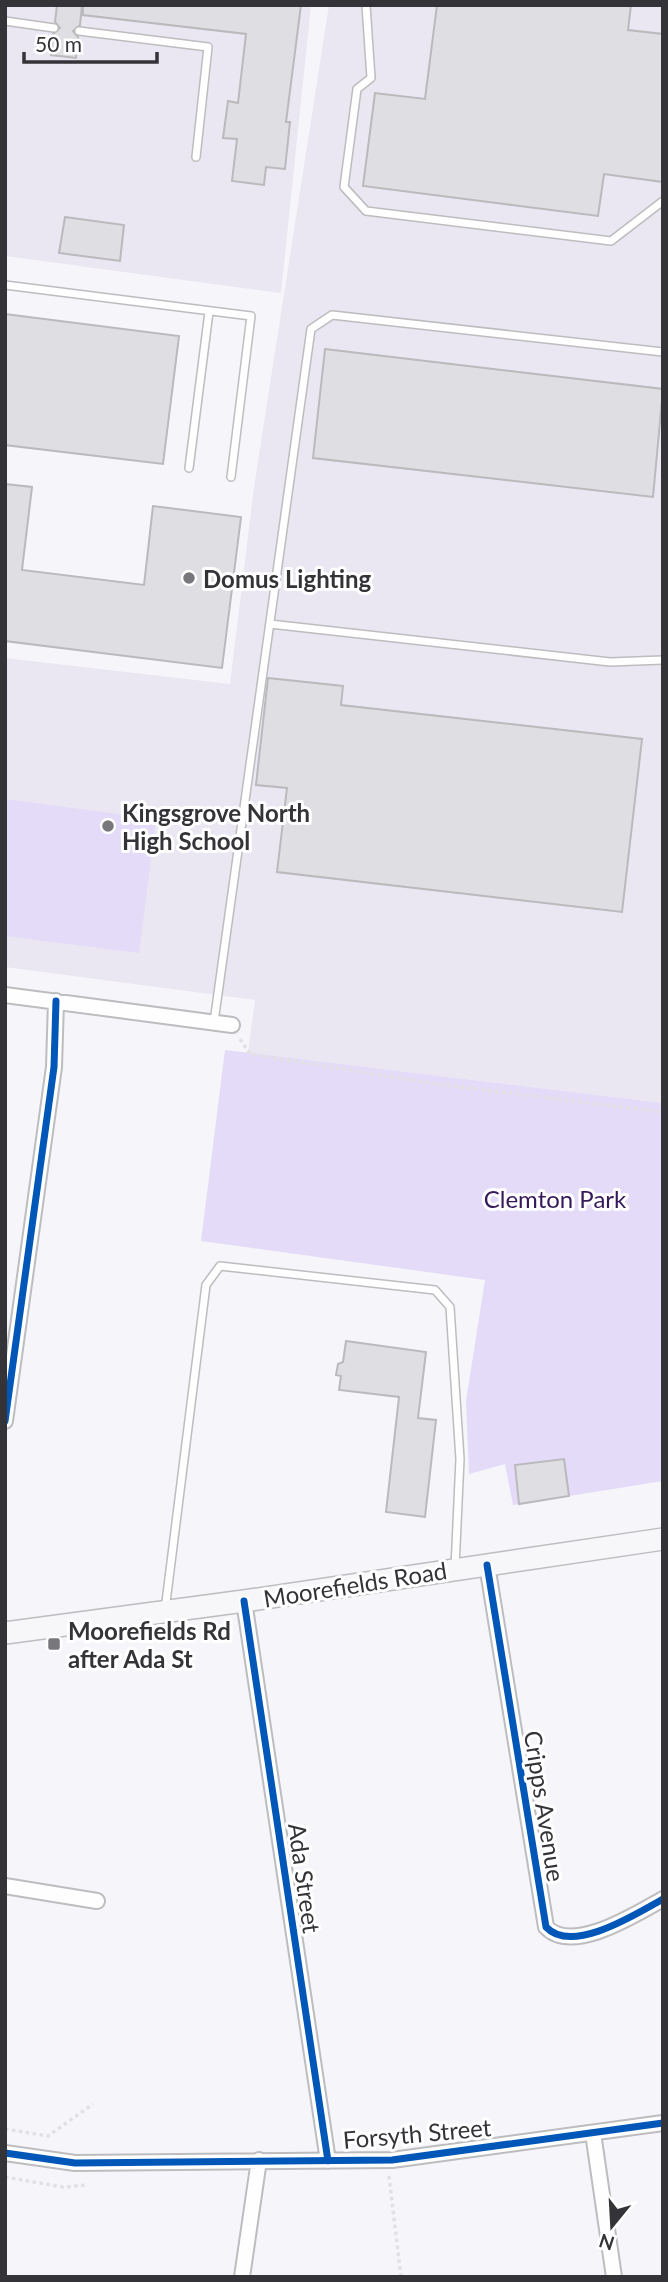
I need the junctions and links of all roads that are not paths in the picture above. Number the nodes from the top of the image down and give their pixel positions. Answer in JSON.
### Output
{"nodes":[{"id":1,"x":366,"y":5,"type":"edge"},
{"id":2,"x":5,"y":22,"type":"edge"},
{"id":3,"x":54,"y":28,"type":"dead end"},
{"id":4,"x":79,"y":31,"type":"dead end"},
{"id":5,"x":196,"y":157,"type":"dead end"},
{"id":6,"x":663,"y":201,"type":"edge"},
{"id":7,"x":5,"y":285,"type":"edge"},
{"id":8,"x":209,"y":312,"type":"junction"},
{"id":9,"x":663,"y":352,"type":"edge"},
{"id":10,"x":189,"y":468,"type":"dead end"},
{"id":11,"x":231,"y":477,"type":"dead end"},
{"id":12,"x":270,"y":624,"type":"junction"},
{"id":13,"x":663,"y":660,"type":"edge"},
{"id":14,"x":5,"y":995,"type":"edge"},
{"id":15,"x":56,"y":1001,"type":"junction"},
{"id":16,"x":214,"y":1022,"type":"junction"},
{"id":17,"x":232,"y":1025,"type":"road end"},
{"id":18,"x":11,"y":1328,"type":"edge"},
{"id":19,"x":5,"y":1421,"type":"edge"},
{"id":20,"x":663,"y":1538,"type":"edge"},
{"id":21,"x":487,"y":1565,"type":"junction"},
{"id":22,"x":455,"y":1569,"type":"junction"},
{"id":23,"x":244,"y":1601,"type":"junction"},
{"id":24,"x":165,"y":1612,"type":"junction"},
{"id":25,"x":5,"y":1633,"type":"edge"},
{"id":26,"x":5,"y":1886,"type":"edge"},
{"id":27,"x":663,"y":1899,"type":"edge"},
{"id":28,"x":97,"y":1901,"type":"dead end"},
{"id":29,"x":663,"y":2123,"type":"edge"},
{"id":30,"x":593,"y":2133,"type":"junction"},
{"id":31,"x":5,"y":2153,"type":"edge"},
{"id":32,"x":259,"y":2160,"type":"junction"},
{"id":33,"x":328,"y":2161,"type":"junction"},
{"id":34,"x":242,"y":2277,"type":"edge"},
{"id":35,"x":614,"y":2277,"type":"edge"}],
"edges":[{"from":1,"to":6,"type":"lane"},
{"from":2,"to":3,"type":"lane"},
{"from":4,"to":5,"type":"lane"},
{"from":7,"to":8,"type":"lane"},
{"from":8,"to":10,"type":"lane"},
{"from":8,"to":11,"type":"lane"},
{"from":9,"to":12,"type":"lane"},
{"from":12,"to":13,"type":"lane"},
{"from":12,"to":16,"type":"lane"},
{"from":14,"to":15,"type":"street"},
{"from":15,"to":16,"type":"street"},
{"from":15,"to":18,"type":"street"},
{"from":16,"to":17,"type":"street"},
{"from":18,"to":19,"type":"street"},
{"from":20,"to":21,"type":"main road","name":"Moorefields Road"},
{"from":21,"to":22,"type":"main road","name":"Moorefields Road"},
{"from":21,"to":27,"type":"street","name":"Cripps Avenue"},
{"from":22,"to":23,"type":"main road","name":"Moorefields Road"},
{"from":22,"to":24,"type":"lane"},
{"from":23,"to":24,"type":"main road","name":"Moorefields Road"},
{"from":23,"to":33,"type":"street","name":"Ada Street"},
{"from":24,"to":25,"type":"main road","name":"Moorefields Road"},
{"from":26,"to":28,"type":"street"},
{"from":29,"to":30,"type":"street","name":"Forsyth Street"},
{"from":30,"to":33,"type":"street","name":"Forsyth Street"},
{"from":30,"to":35,"type":"street"},
{"from":31,"to":32,"type":"street","name":"Forsyth Street"},
{"from":32,"to":33,"type":"street","name":"Forsyth Street"},
{"from":32,"to":34,"type":"street"}]}
